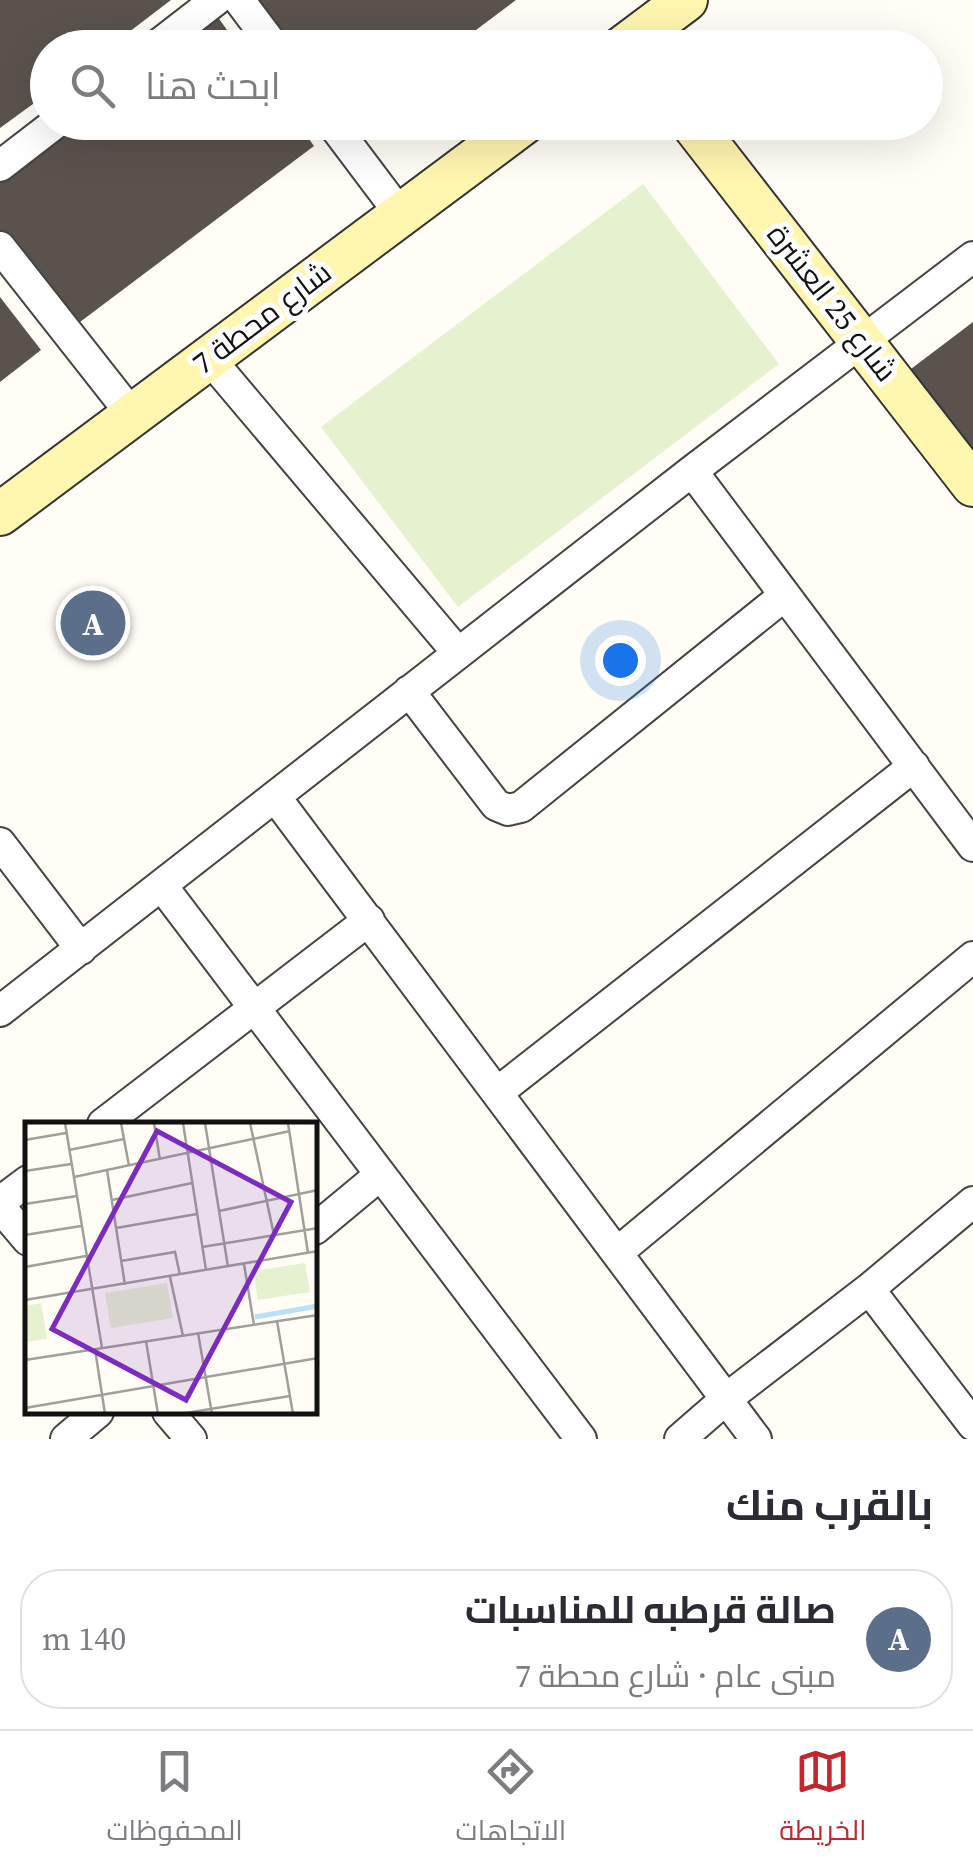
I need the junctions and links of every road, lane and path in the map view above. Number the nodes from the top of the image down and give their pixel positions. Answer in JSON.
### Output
{"nodes":[{"id":1,"x":216,"y":0,"type":"edge"},
{"id":2,"x":239,"y":0,"type":"edge"},
{"id":3,"x":669,"y":5,"type":"edge"},
{"id":4,"x":177,"y":30,"type":"edge"},
{"id":5,"x":262,"y":30,"type":"edge"},
{"id":6,"x":645,"y":30,"type":"edge"},
{"id":7,"x":34,"y":140,"type":"edge"},
{"id":8,"x":344,"y":140,"type":"edge"},
{"id":9,"x":501,"y":140,"type":"edge"},
{"id":10,"x":704,"y":140,"type":"edge"},
{"id":11,"x":0,"y":166,"type":"edge"},
{"id":12,"x":400,"y":215,"type":"junction"},
{"id":13,"x":0,"y":247,"type":"edge"},
{"id":14,"x":973,"y":258,"type":"edge"},
{"id":15,"x":863,"y":340,"type":"junction"},
{"id":16,"x":208,"y":358,"type":"junction"},
{"id":17,"x":133,"y":416,"type":"junction"},
{"id":18,"x":692,"y":471,"type":"junction"},
{"id":19,"x":973,"y":484,"type":"edge"},
{"id":20,"x":0,"y":514,"type":"edge"},
{"id":21,"x":785,"y":595,"type":"junction"},
{"id":22,"x":458,"y":654,"type":"junction"},
{"id":23,"x":409,"y":691,"type":"junction"},
{"id":24,"x":914,"y":766,"type":"junction"},
{"id":25,"x":276,"y":798,"type":"junction"},
{"id":26,"x":0,"y":842,"type":"edge"},
{"id":27,"x":973,"y":846,"type":"edge"},
{"id":28,"x":162,"y":886,"type":"junction"},
{"id":29,"x":369,"y":920,"type":"junction"},
{"id":30,"x":80,"y":949,"type":"junction"},
{"id":31,"x":973,"y":957,"type":"edge"},
{"id":32,"x":256,"y":1007,"type":"junction"},
{"id":33,"x":0,"y":1012,"type":"edge"},
{"id":34,"x":498,"y":1092,"type":"junction"},
{"id":35,"x":106,"y":1122,"type":"edge"},
{"id":36,"x":380,"y":1175,"type":"junction"},
{"id":37,"x":25,"y":1183,"type":"edge"},
{"id":38,"x":973,"y":1202,"type":"edge"},
{"id":39,"x":0,"y":1204,"type":"edge"},
{"id":40,"x":318,"y":1227,"type":"edge"},
{"id":41,"x":25,"y":1236,"type":"edge"},
{"id":42,"x":618,"y":1252,"type":"junction"},
{"id":43,"x":869,"y":1289,"type":"junction"},
{"id":44,"x":726,"y":1400,"type":"junction"},
{"id":45,"x":96,"y":1414,"type":"edge"},
{"id":46,"x":170,"y":1414,"type":"edge"},
{"id":47,"x":973,"y":1425,"type":"edge"},
{"id":48,"x":66,"y":1439,"type":"edge"},
{"id":49,"x":191,"y":1439,"type":"edge"},
{"id":50,"x":581,"y":1439,"type":"edge"},
{"id":51,"x":680,"y":1439,"type":"edge"},
{"id":52,"x":756,"y":1439,"type":"edge"}],
"edges":[{"from":1,"to":4,"type":"street"},
{"from":2,"to":5,"type":"street"},
{"from":3,"to":6,"type":"street"},
{"from":7,"to":11,"type":"street"},
{"from":8,"to":12,"type":"street"},
{"from":9,"to":12,"type":"street","name":"شارع محطة 7"},
{"from":10,"to":15,"type":"street","name":"شارع 25 العشرة"},
{"from":12,"to":16,"type":"street","name":"شارع محطة 7"},
{"from":13,"to":17,"type":"street"},
{"from":14,"to":15,"type":"street"},
{"from":15,"to":18,"type":"street"},
{"from":15,"to":19,"type":"street","name":"شارع 25 العشرة"},
{"from":16,"to":17,"type":"street","name":"شارع محطة 7"},
{"from":16,"to":22,"type":"street"},
{"from":17,"to":20,"type":"street","name":"شارع محطة 7"},
{"from":18,"to":21,"type":"street"},
{"from":18,"to":22,"type":"street"},
{"from":21,"to":23,"type":"street"},
{"from":21,"to":24,"type":"street"},
{"from":22,"to":23,"type":"street"},
{"from":23,"to":25,"type":"street"},
{"from":24,"to":27,"type":"street"},
{"from":24,"to":34,"type":"street"},
{"from":25,"to":28,"type":"street"},
{"from":25,"to":29,"type":"street"},
{"from":26,"to":30,"type":"street"},
{"from":28,"to":30,"type":"street"},
{"from":28,"to":32,"type":"street"},
{"from":29,"to":32,"type":"street"},
{"from":29,"to":34,"type":"street"},
{"from":30,"to":33,"type":"street"},
{"from":31,"to":42,"type":"street"},
{"from":32,"to":35,"type":"street"},
{"from":32,"to":36,"type":"street"},
{"from":34,"to":42,"type":"street"},
{"from":36,"to":40,"type":"street"},
{"from":36,"to":50,"type":"street"},
{"from":37,"to":39,"type":"street"},
{"from":38,"to":43,"type":"street"},
{"from":39,"to":41,"type":"street"},
{"from":42,"to":44,"type":"street"},
{"from":43,"to":44,"type":"street"},
{"from":43,"to":47,"type":"street"},
{"from":44,"to":51,"type":"street"},
{"from":44,"to":52,"type":"street"},
{"from":45,"to":48,"type":"street"},
{"from":46,"to":49,"type":"street"}]}
